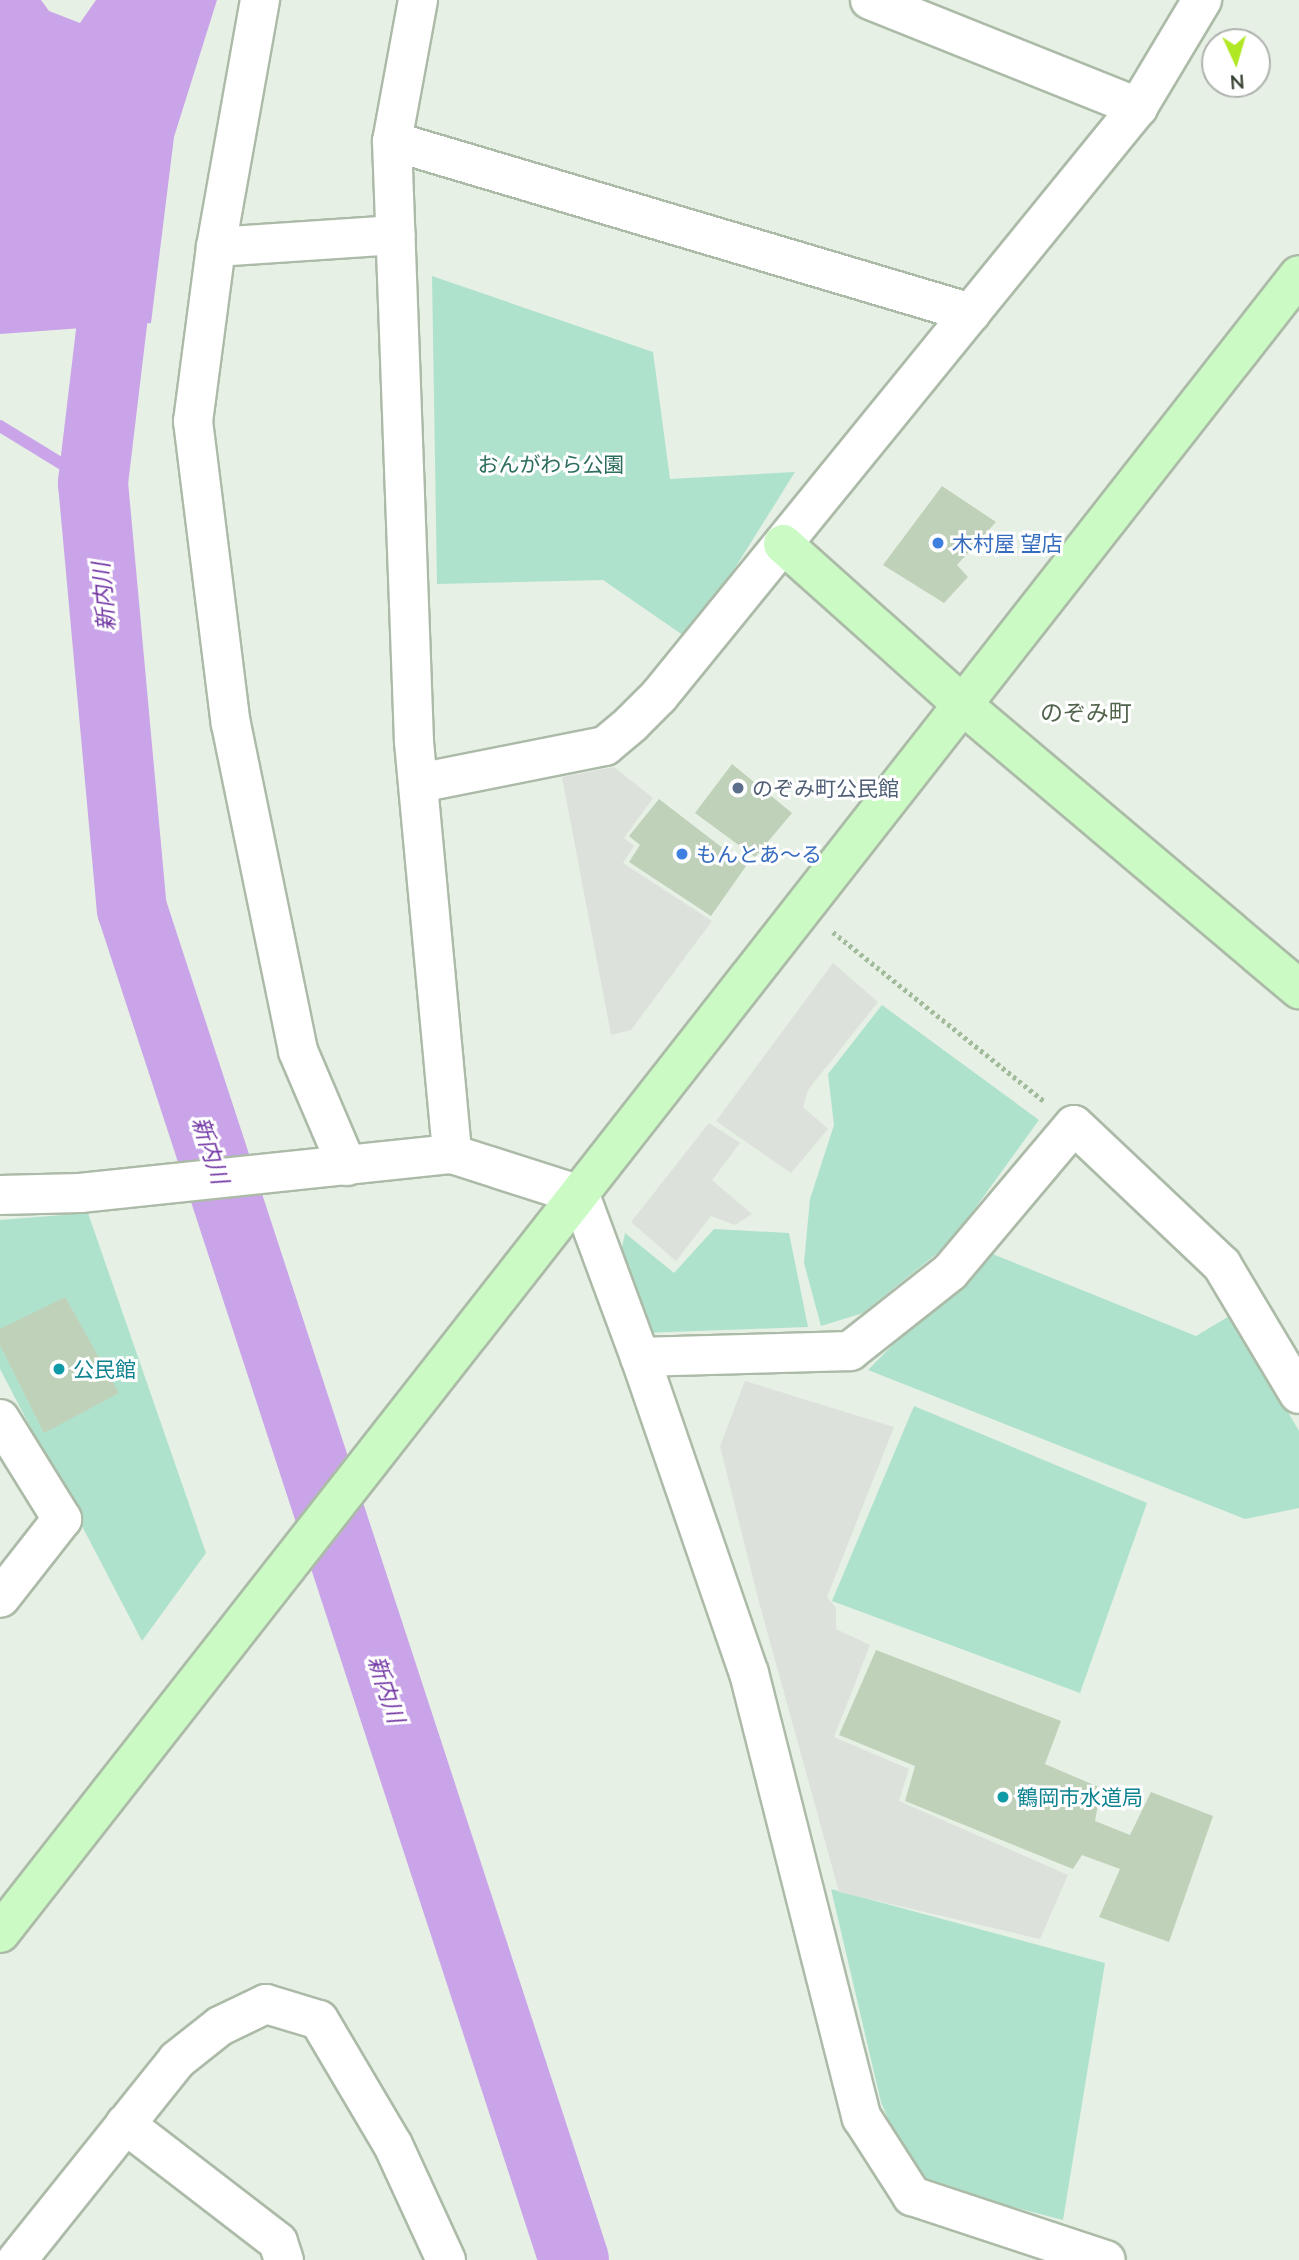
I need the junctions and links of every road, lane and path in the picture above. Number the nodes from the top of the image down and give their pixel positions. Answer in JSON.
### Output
{"nodes":[{"id":1,"x":260,"y":0,"type":"edge"},
{"id":2,"x":418,"y":0,"type":"edge"},
{"id":3,"x":870,"y":0,"type":"edge"},
{"id":4,"x":1202,"y":0,"type":"edge"},
{"id":5,"x":1139,"y":107,"type":"junction"},
{"id":6,"x":392,"y":141,"type":"junction"},
{"id":7,"x":396,"y":235,"type":"junction"},
{"id":8,"x":216,"y":247,"type":"junction"},
{"id":9,"x":1299,"y":275,"type":"edge"},
{"id":10,"x":971,"y":313,"type":"junction"},
{"id":11,"x":783,"y":544,"type":"junction"},
{"id":12,"x":964,"y":706,"type":"junction"},
{"id":13,"x":419,"y":783,"type":"junction"},
{"id":14,"x":805,"y":909,"type":"junction"},
{"id":15,"x":1299,"y":989,"type":"edge"},
{"id":16,"x":1074,"y":1125,"type":"junction"},
{"id":17,"x":452,"y":1154,"type":"junction"},
{"id":18,"x":334,"y":1168,"type":"junction"},
{"id":19,"x":0,"y":1195,"type":"edge"},
{"id":20,"x":580,"y":1195,"type":"junction"},
{"id":21,"x":640,"y":1357,"type":"junction"},
{"id":22,"x":1299,"y":1394,"type":"edge"},
{"id":23,"x":0,"y":1419,"type":"edge"},
{"id":24,"x":0,"y":1598,"type":"edge"},
{"id":25,"x":0,"y":1933,"type":"edge"},
{"id":26,"x":125,"y":2124,"type":"junction"},
{"id":27,"x":17,"y":2260,"type":"edge"},
{"id":28,"x":284,"y":2260,"type":"edge"},
{"id":29,"x":446,"y":2260,"type":"edge"},
{"id":30,"x":1106,"y":2260,"type":"edge"}],
"edges":[{"from":1,"to":8,"type":"street"},
{"from":2,"to":6,"type":"street"},
{"from":3,"to":5,"type":"street"},
{"from":4,"to":5,"type":"street"},
{"from":5,"to":10,"type":"street"},
{"from":6,"to":7,"type":"street"},
{"from":6,"to":10,"type":"street"},
{"from":7,"to":8,"type":"street"},
{"from":7,"to":13,"type":"street"},
{"from":8,"to":18,"type":"street"},
{"from":9,"to":12,"type":"street"},
{"from":10,"to":11,"type":"street"},
{"from":11,"to":12,"type":"street"},
{"from":11,"to":13,"type":"street"},
{"from":12,"to":14,"type":"street"},
{"from":12,"to":15,"type":"street"},
{"from":13,"to":17,"type":"street"},
{"from":14,"to":16,"type":"path"},
{"from":14,"to":20,"type":"street"},
{"from":16,"to":21,"type":"street"},
{"from":16,"to":22,"type":"street"},
{"from":17,"to":18,"type":"street"},
{"from":17,"to":20,"type":"street"},
{"from":18,"to":19,"type":"street"},
{"from":20,"to":21,"type":"street"},
{"from":20,"to":25,"type":"street"},
{"from":21,"to":30,"type":"street"},
{"from":23,"to":24,"type":"street"},
{"from":26,"to":27,"type":"street"},
{"from":26,"to":28,"type":"street"},
{"from":26,"to":29,"type":"street"}]}
